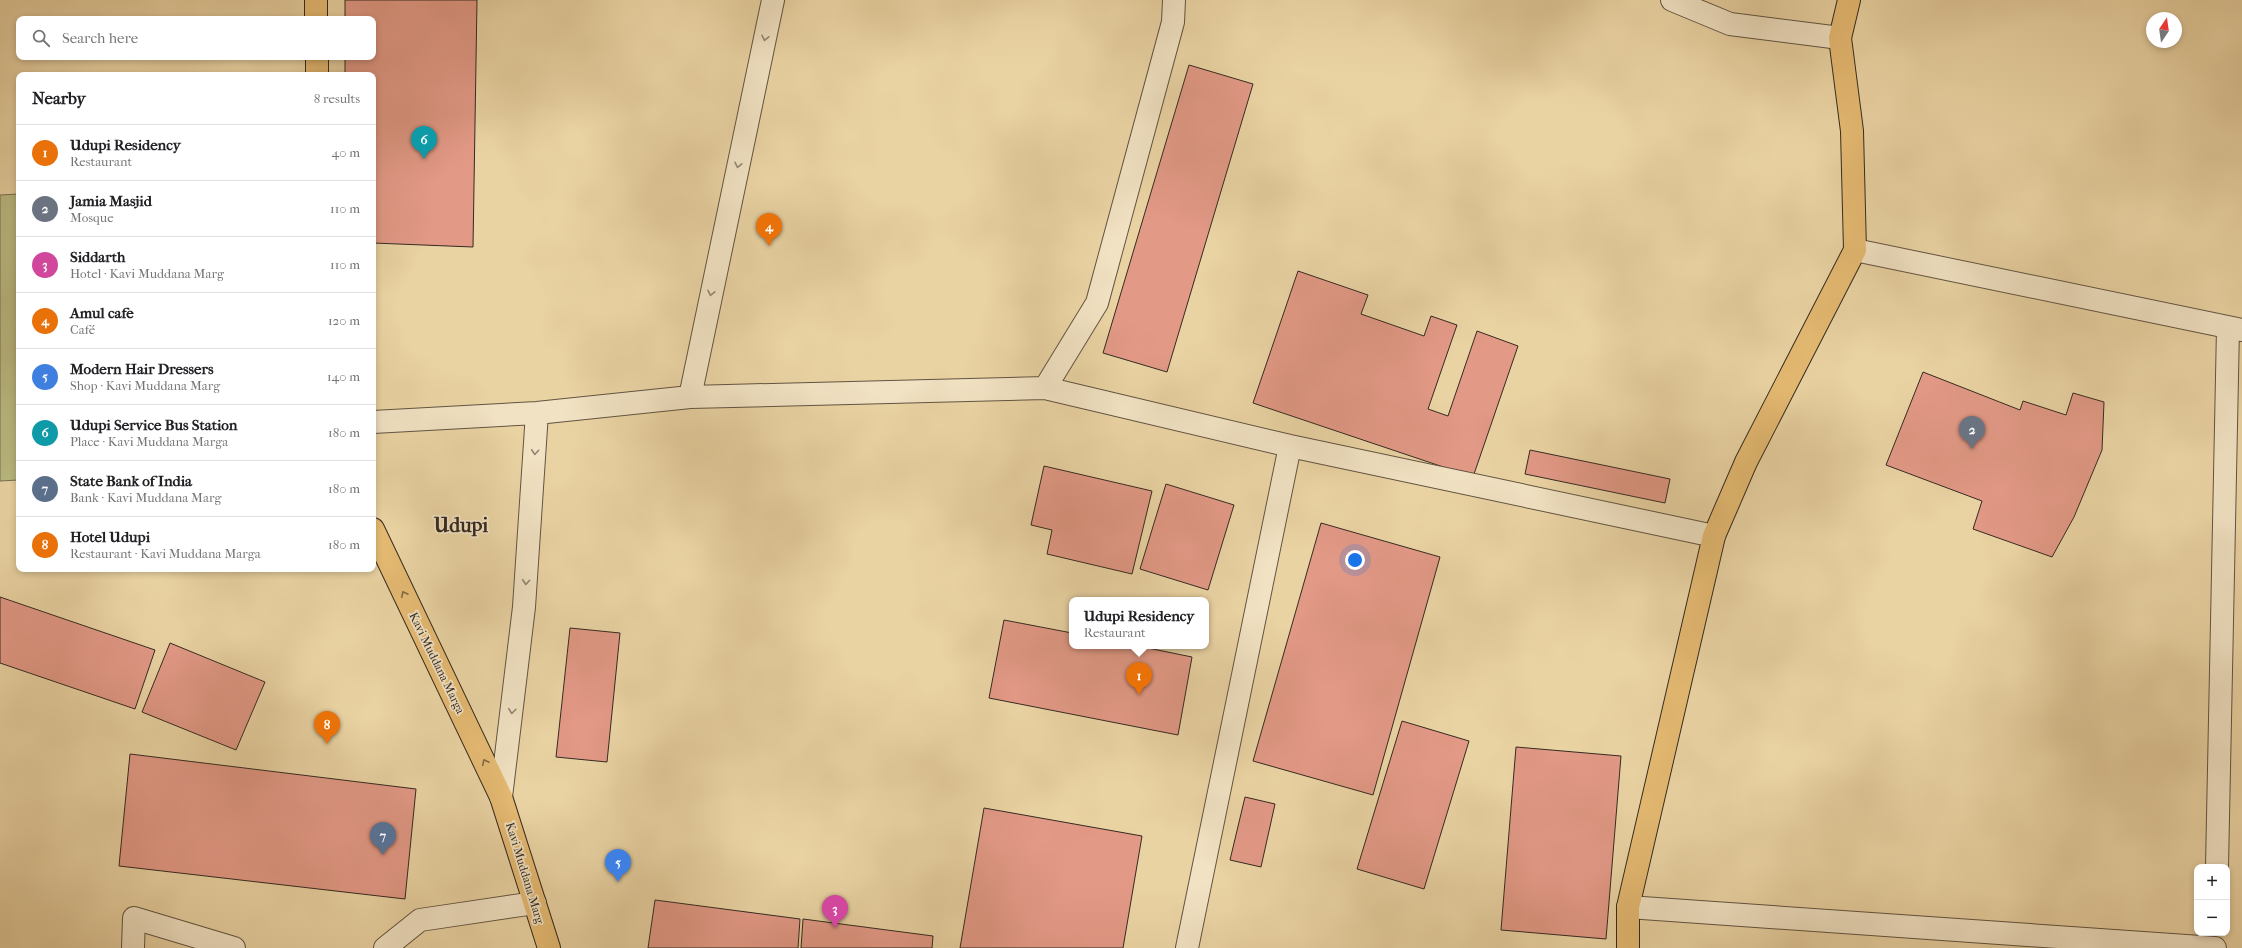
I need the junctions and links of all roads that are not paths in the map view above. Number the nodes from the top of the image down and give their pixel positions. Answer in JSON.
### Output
{"nodes":[{"id":1,"x":316,"y":0,"type":"edge"},
{"id":2,"x":773,"y":0,"type":"edge"},
{"id":3,"x":1174,"y":0,"type":"edge"},
{"id":4,"x":1672,"y":0,"type":"edge"},
{"id":5,"x":1849,"y":0,"type":"edge"},
{"id":6,"x":316,"y":16,"type":"edge"},
{"id":7,"x":1840,"y":38,"type":"junction"},
{"id":8,"x":317,"y":60,"type":"edge"},
{"id":9,"x":317,"y":72,"type":"edge"},
{"id":10,"x":1855,"y":250,"type":"junction"},
{"id":11,"x":2235,"y":329,"type":"edge"},
{"id":12,"x":1045,"y":388,"type":"junction"},
{"id":13,"x":690,"y":397,"type":"junction"},
{"id":14,"x":538,"y":414,"type":"junction"},
{"id":15,"x":376,"y":422,"type":"edge"},
{"id":16,"x":1290,"y":446,"type":"junction"},
{"id":17,"x":376,"y":535,"type":"edge"},
{"id":18,"x":1714,"y":536,"type":"junction"},
{"id":19,"x":502,"y":797,"type":"junction"},
{"id":20,"x":2217,"y":864,"type":"edge"},
{"id":21,"x":535,"y":903,"type":"junction"},
{"id":22,"x":1628,"y":907,"type":"junction"},
{"id":23,"x":2216,"y":936,"type":"edge"},
{"id":24,"x":133,"y":948,"type":"edge"},
{"id":25,"x":234,"y":948,"type":"edge"},
{"id":26,"x":385,"y":948,"type":"edge"},
{"id":27,"x":549,"y":948,"type":"edge"},
{"id":28,"x":1187,"y":948,"type":"edge"},
{"id":29,"x":1628,"y":948,"type":"edge"},
{"id":30,"x":2215,"y":948,"type":"edge"}],
"edges":[{"from":1,"to":6,"type":"main road"},
{"from":2,"to":13,"type":"street","one_way":true},
{"from":3,"to":12,"type":"street"},
{"from":4,"to":7,"type":"street"},
{"from":5,"to":7,"type":"main road"},
{"from":7,"to":10,"type":"main road"},
{"from":8,"to":9,"type":"main road"},
{"from":10,"to":11,"type":"street"},
{"from":10,"to":18,"type":"main road"},
{"from":11,"to":20,"type":"street"},
{"from":12,"to":13,"type":"street"},
{"from":12,"to":16,"type":"street"},
{"from":13,"to":14,"type":"street"},
{"from":14,"to":15,"type":"street"},
{"from":14,"to":19,"type":"street","one_way":true},
{"from":16,"to":18,"type":"street"},
{"from":16,"to":28,"type":"street"},
{"from":19,"to":17,"type":"main road","name":"Kavi Muddana Marga","one_way":true},
{"from":18,"to":22,"type":"main road"},
{"from":19,"to":21,"type":"main road","name":"Kavi Muddana Marg"},
{"from":21,"to":26,"type":"street"},
{"from":21,"to":27,"type":"main road","name":"Kavi Muddana Marg"},
{"from":22,"to":29,"type":"main road"},
{"from":22,"to":30,"type":"street"},
{"from":23,"to":30,"type":"street"},
{"from":24,"to":25,"type":"street"}]}
